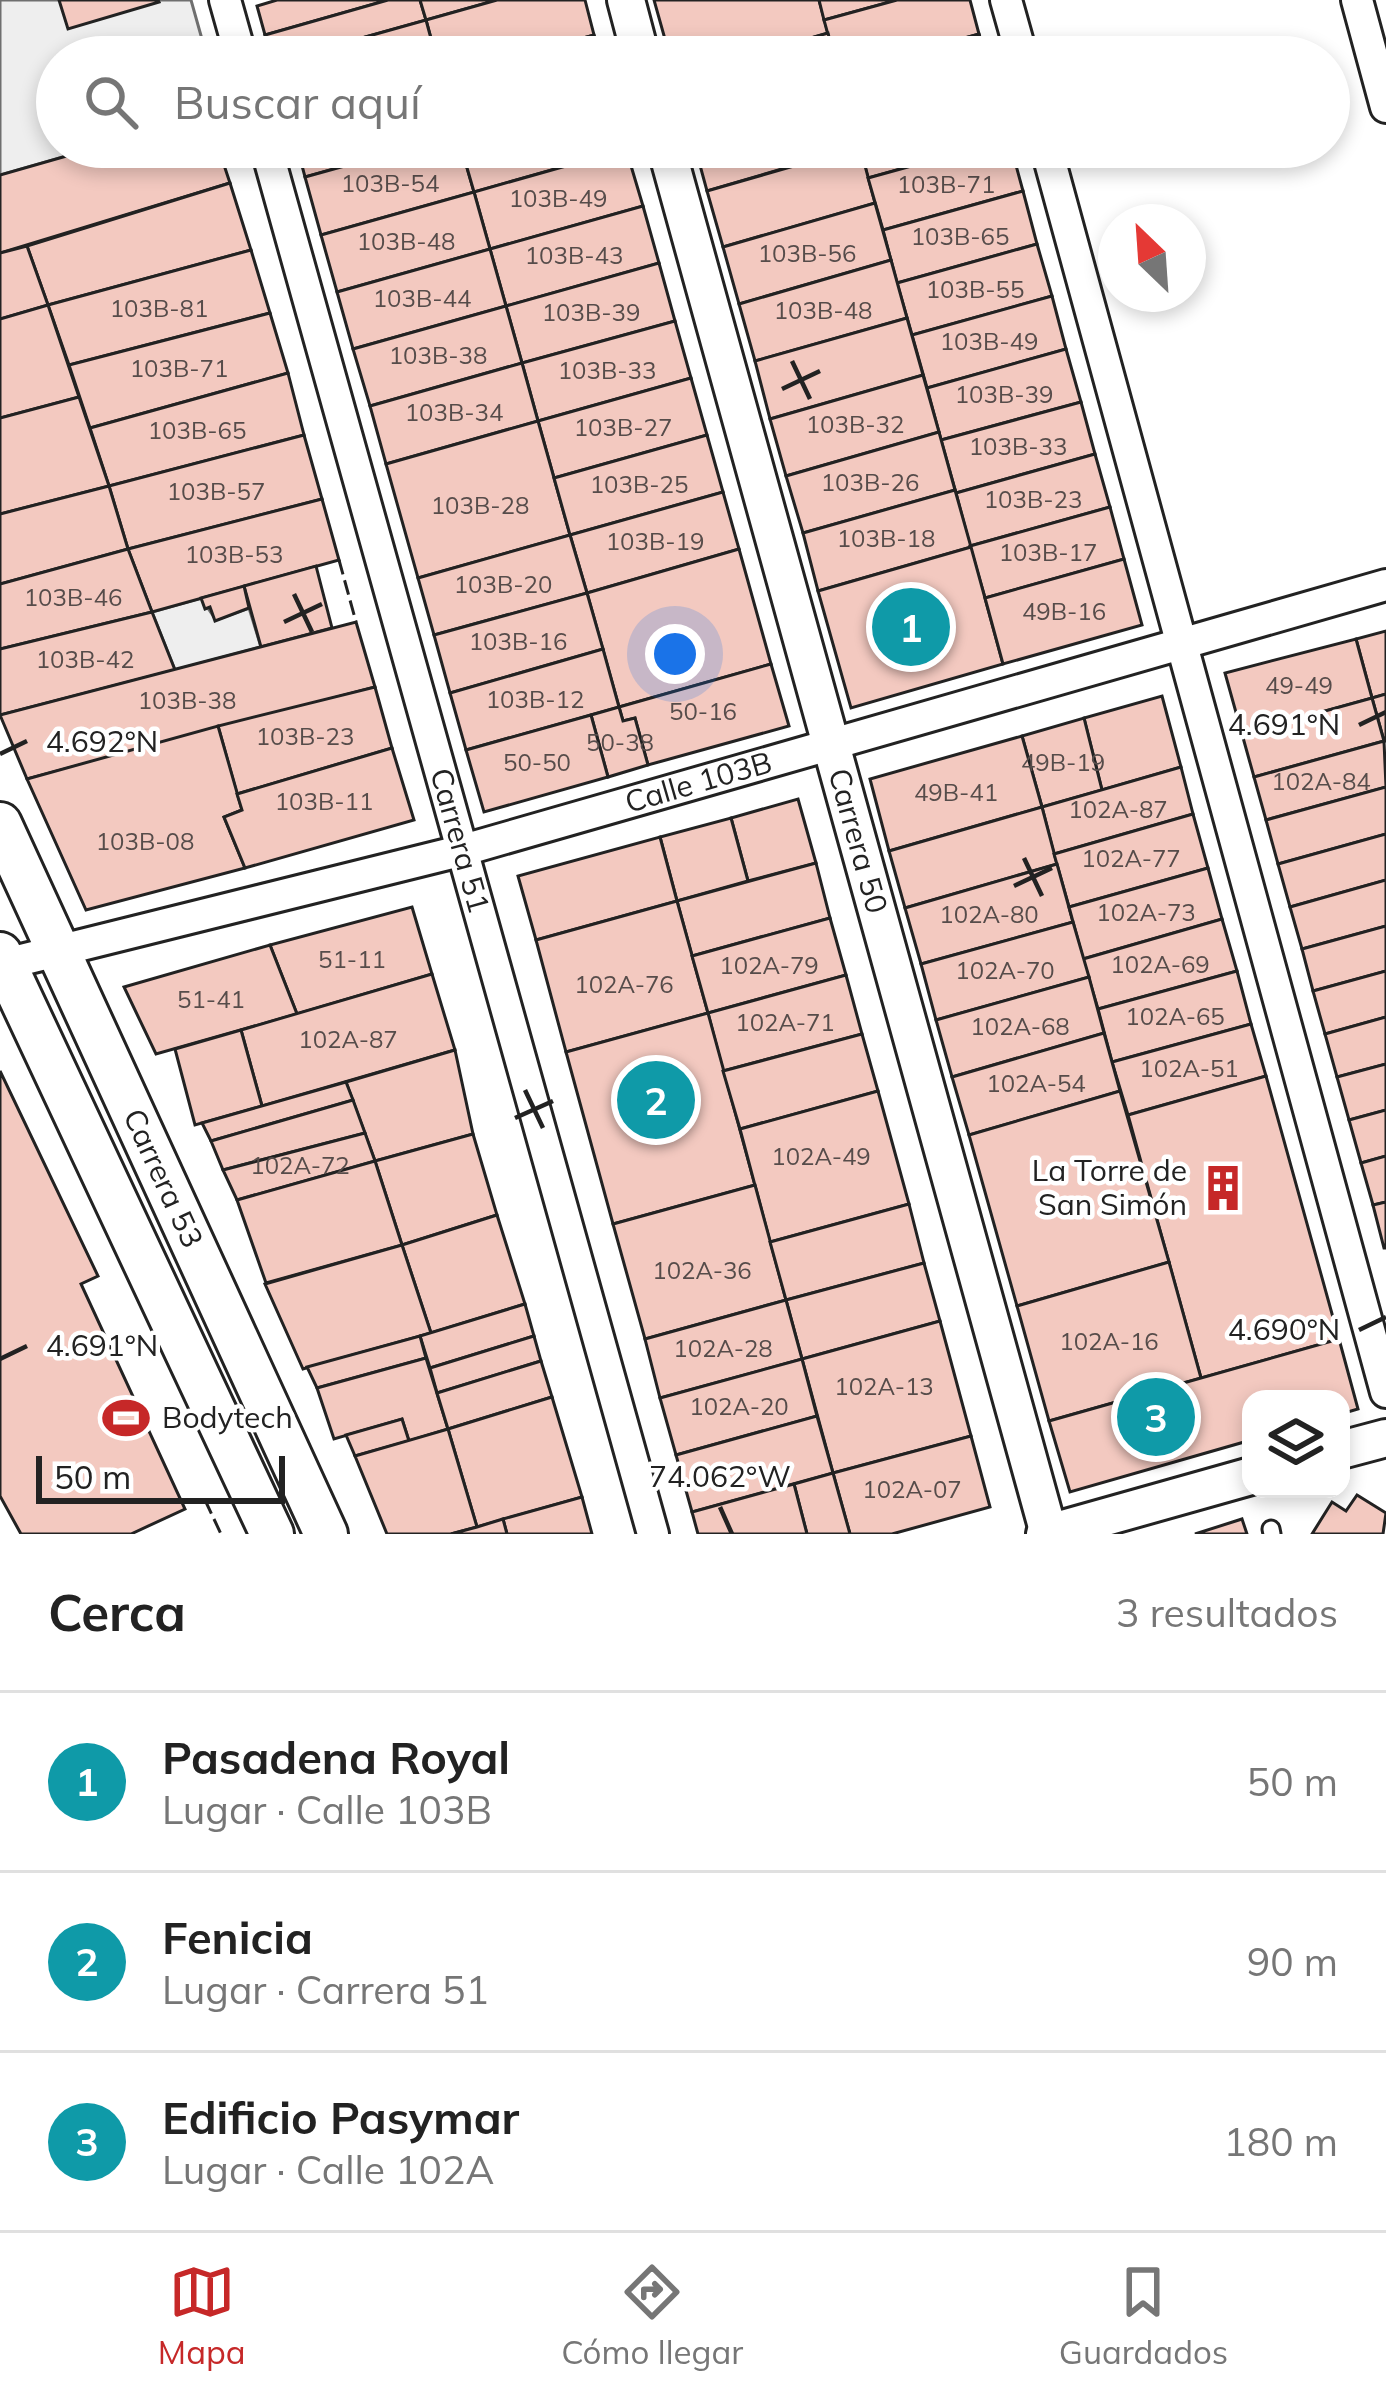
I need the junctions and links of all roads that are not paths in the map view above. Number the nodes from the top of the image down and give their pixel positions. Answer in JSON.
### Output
{"nodes":[{"id":1,"x":225,"y":0,"type":"edge"},
{"id":2,"x":626,"y":0,"type":"edge"},
{"id":3,"x":1006,"y":0,"type":"edge"},
{"id":4,"x":1357,"y":0,"type":"edge"},
{"id":5,"x":235,"y":36,"type":"edge"},
{"id":6,"x":635,"y":36,"type":"edge"},
{"id":7,"x":1016,"y":36,"type":"edge"},
{"id":8,"x":1386,"y":107,"type":"edge"},
{"id":9,"x":272,"y":168,"type":"edge"},
{"id":10,"x":672,"y":168,"type":"edge"},
{"id":11,"x":1052,"y":168,"type":"edge"},
{"id":12,"x":1386,"y":585,"type":"edge"},
{"id":13,"x":1182,"y":644,"type":"junction"},
{"id":14,"x":827,"y":745,"type":"junction"},
{"id":15,"x":0,"y":824,"type":"edge"},
{"id":16,"x":460,"y":851,"type":"junction"},
{"id":17,"x":58,"y":952,"type":"junction"},
{"id":18,"x":2,"y":959,"type":"edge"},
{"id":19,"x":1386,"y":1392,"type":"edge"},
{"id":20,"x":1386,"y":1438,"type":"edge"},
{"id":21,"x":1350,"y":1448,"type":"edge"},
{"id":22,"x":1242,"y":1479,"type":"edge"},
{"id":23,"x":272,"y":1534,"type":"edge"},
{"id":24,"x":326,"y":1534,"type":"edge"},
{"id":25,"x":653,"y":1534,"type":"edge"},
{"id":26,"x":1048,"y":1534,"type":"edge"}],
"edges":[{"from":1,"to":5,"type":"street"},
{"from":2,"to":6,"type":"street"},
{"from":3,"to":7,"type":"street"},
{"from":4,"to":8,"type":"street"},
{"from":9,"to":16,"type":"street","name":"Carrera 51"},
{"from":10,"to":14,"type":"street","name":"Carrera 50"},
{"from":11,"to":13,"type":"street"},
{"from":12,"to":13,"type":"street","name":"Calle 103B"},
{"from":13,"to":14,"type":"street","name":"Calle 103B"},
{"from":13,"to":19,"type":"street"},
{"from":14,"to":16,"type":"street","name":"Calle 103B"},
{"from":14,"to":26,"type":"street","name":"Carrera 50"},
{"from":15,"to":17,"type":"main road","name":"Carrera 53"},
{"from":16,"to":17,"type":"street","name":"Calle 103B"},
{"from":16,"to":25,"type":"street","name":"Carrera 51"},
{"from":17,"to":18,"type":"street","name":"Calle 103B"},
{"from":17,"to":24,"type":"main road","name":"Carrera 53"},
{"from":18,"to":23,"type":"main road","name":"Carrera 53"},
{"from":20,"to":21,"type":"street"},
{"from":22,"to":26,"type":"street"}]}
